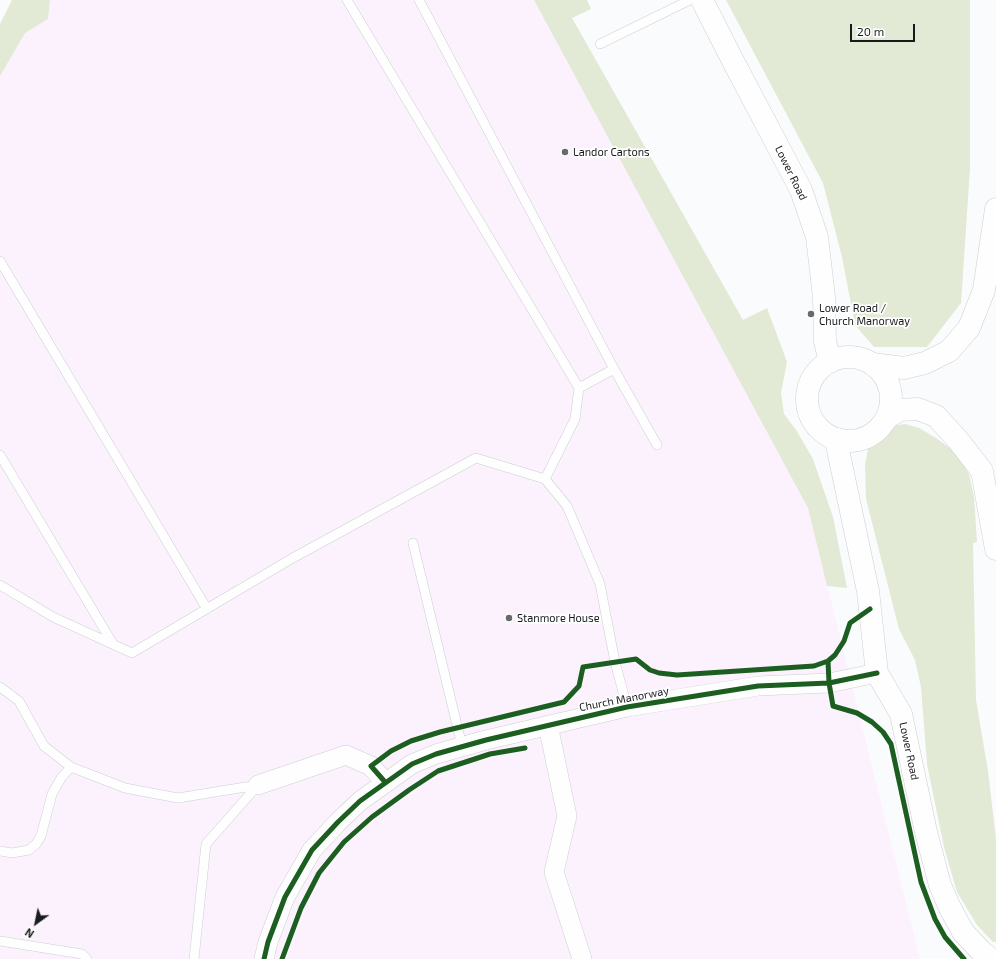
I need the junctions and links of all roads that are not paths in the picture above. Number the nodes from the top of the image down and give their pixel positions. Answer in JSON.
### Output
{"nodes":[{"id":1,"x":347,"y":0,"type":"edge"},
{"id":2,"x":419,"y":0,"type":"edge"},
{"id":3,"x":690,"y":0,"type":"edge"},
{"id":4,"x":702,"y":0,"type":"edge"},
{"id":5,"x":600,"y":44,"type":"dead end"},
{"id":6,"x":996,"y":209,"type":"edge"},
{"id":7,"x":0,"y":261,"type":"edge"},
{"id":8,"x":830,"y":362,"type":"junction"},
{"id":9,"x":872,"y":364,"type":"junction"},
{"id":10,"x":614,"y":369,"type":"junction"},
{"id":11,"x":579,"y":388,"type":"junction"},
{"id":12,"x":887,"y":418,"type":"junction"},
{"id":13,"x":838,"y":439,"type":"junction"},
{"id":14,"x":657,"y":445,"type":"dead end"},
{"id":15,"x":0,"y":455,"type":"edge"},
{"id":16,"x":545,"y":479,"type":"junction"},
{"id":17,"x":413,"y":543,"type":"dead end"},
{"id":18,"x":996,"y":549,"type":"edge"},
{"id":19,"x":0,"y":585,"type":"edge"},
{"id":20,"x":207,"y":609,"type":"junction"},
{"id":21,"x":113,"y":645,"type":"junction"},
{"id":22,"x":877,"y":673,"type":"junction"},
{"id":23,"x":0,"y":687,"type":"edge"},
{"id":24,"x":627,"y":708,"type":"junction"},
{"id":25,"x":548,"y":725,"type":"junction"},
{"id":26,"x":462,"y":746,"type":"junction"},
{"id":27,"x":71,"y":767,"type":"junction"},
{"id":28,"x":385,"y":782,"type":"junction"},
{"id":29,"x":258,"y":785,"type":"junction"},
{"id":30,"x":0,"y":851,"type":"edge"},
{"id":31,"x":0,"y":941,"type":"edge"},
{"id":32,"x":87,"y":959,"type":"edge"},
{"id":33,"x":194,"y":959,"type":"edge"},
{"id":34,"x":264,"y":959,"type":"edge"},
{"id":35,"x":582,"y":959,"type":"edge"},
{"id":36,"x":990,"y":959,"type":"edge"}],
"edges":[{"from":1,"to":11,"type":"lane"},
{"from":2,"to":10,"type":"lane"},
{"from":3,"to":5,"type":"lane"},
{"from":4,"to":8,"type":"main road","name":"Lower Road"},
{"from":6,"to":9,"type":"main road"},
{"from":7,"to":20,"type":"lane"},
{"from":8,"to":9,"type":"main road"},
{"from":8,"to":13,"type":"main road"},
{"from":9,"to":12,"type":"main road"},
{"from":10,"to":11,"type":"lane"},
{"from":10,"to":14,"type":"lane"},
{"from":11,"to":16,"type":"lane"},
{"from":12,"to":13,"type":"main road"},
{"from":12,"to":18,"type":"main road"},
{"from":13,"to":22,"type":"main road","name":"Lower Road"},
{"from":15,"to":21,"type":"lane"},
{"from":16,"to":20,"type":"lane"},
{"from":16,"to":24,"type":"lane"},
{"from":17,"to":26,"type":"lane"},
{"from":19,"to":21,"type":"lane"},
{"from":20,"to":21,"type":"lane"},
{"from":22,"to":24,"type":"street","name":"Church Manorway"},
{"from":22,"to":36,"type":"main road","name":"Lower Road"},
{"from":23,"to":27,"type":"lane"},
{"from":24,"to":25,"type":"street","name":"Church Manorway"},
{"from":25,"to":26,"type":"street","name":"Church Manorway"},
{"from":25,"to":35,"type":"street"},
{"from":26,"to":28,"type":"street","name":"Church Manorway"},
{"from":27,"to":29,"type":"lane"},
{"from":27,"to":30,"type":"lane"},
{"from":28,"to":29,"type":"street"},
{"from":28,"to":34,"type":"street","name":"Church Manorway"},
{"from":29,"to":33,"type":"lane"},
{"from":31,"to":32,"type":"lane"}]}
